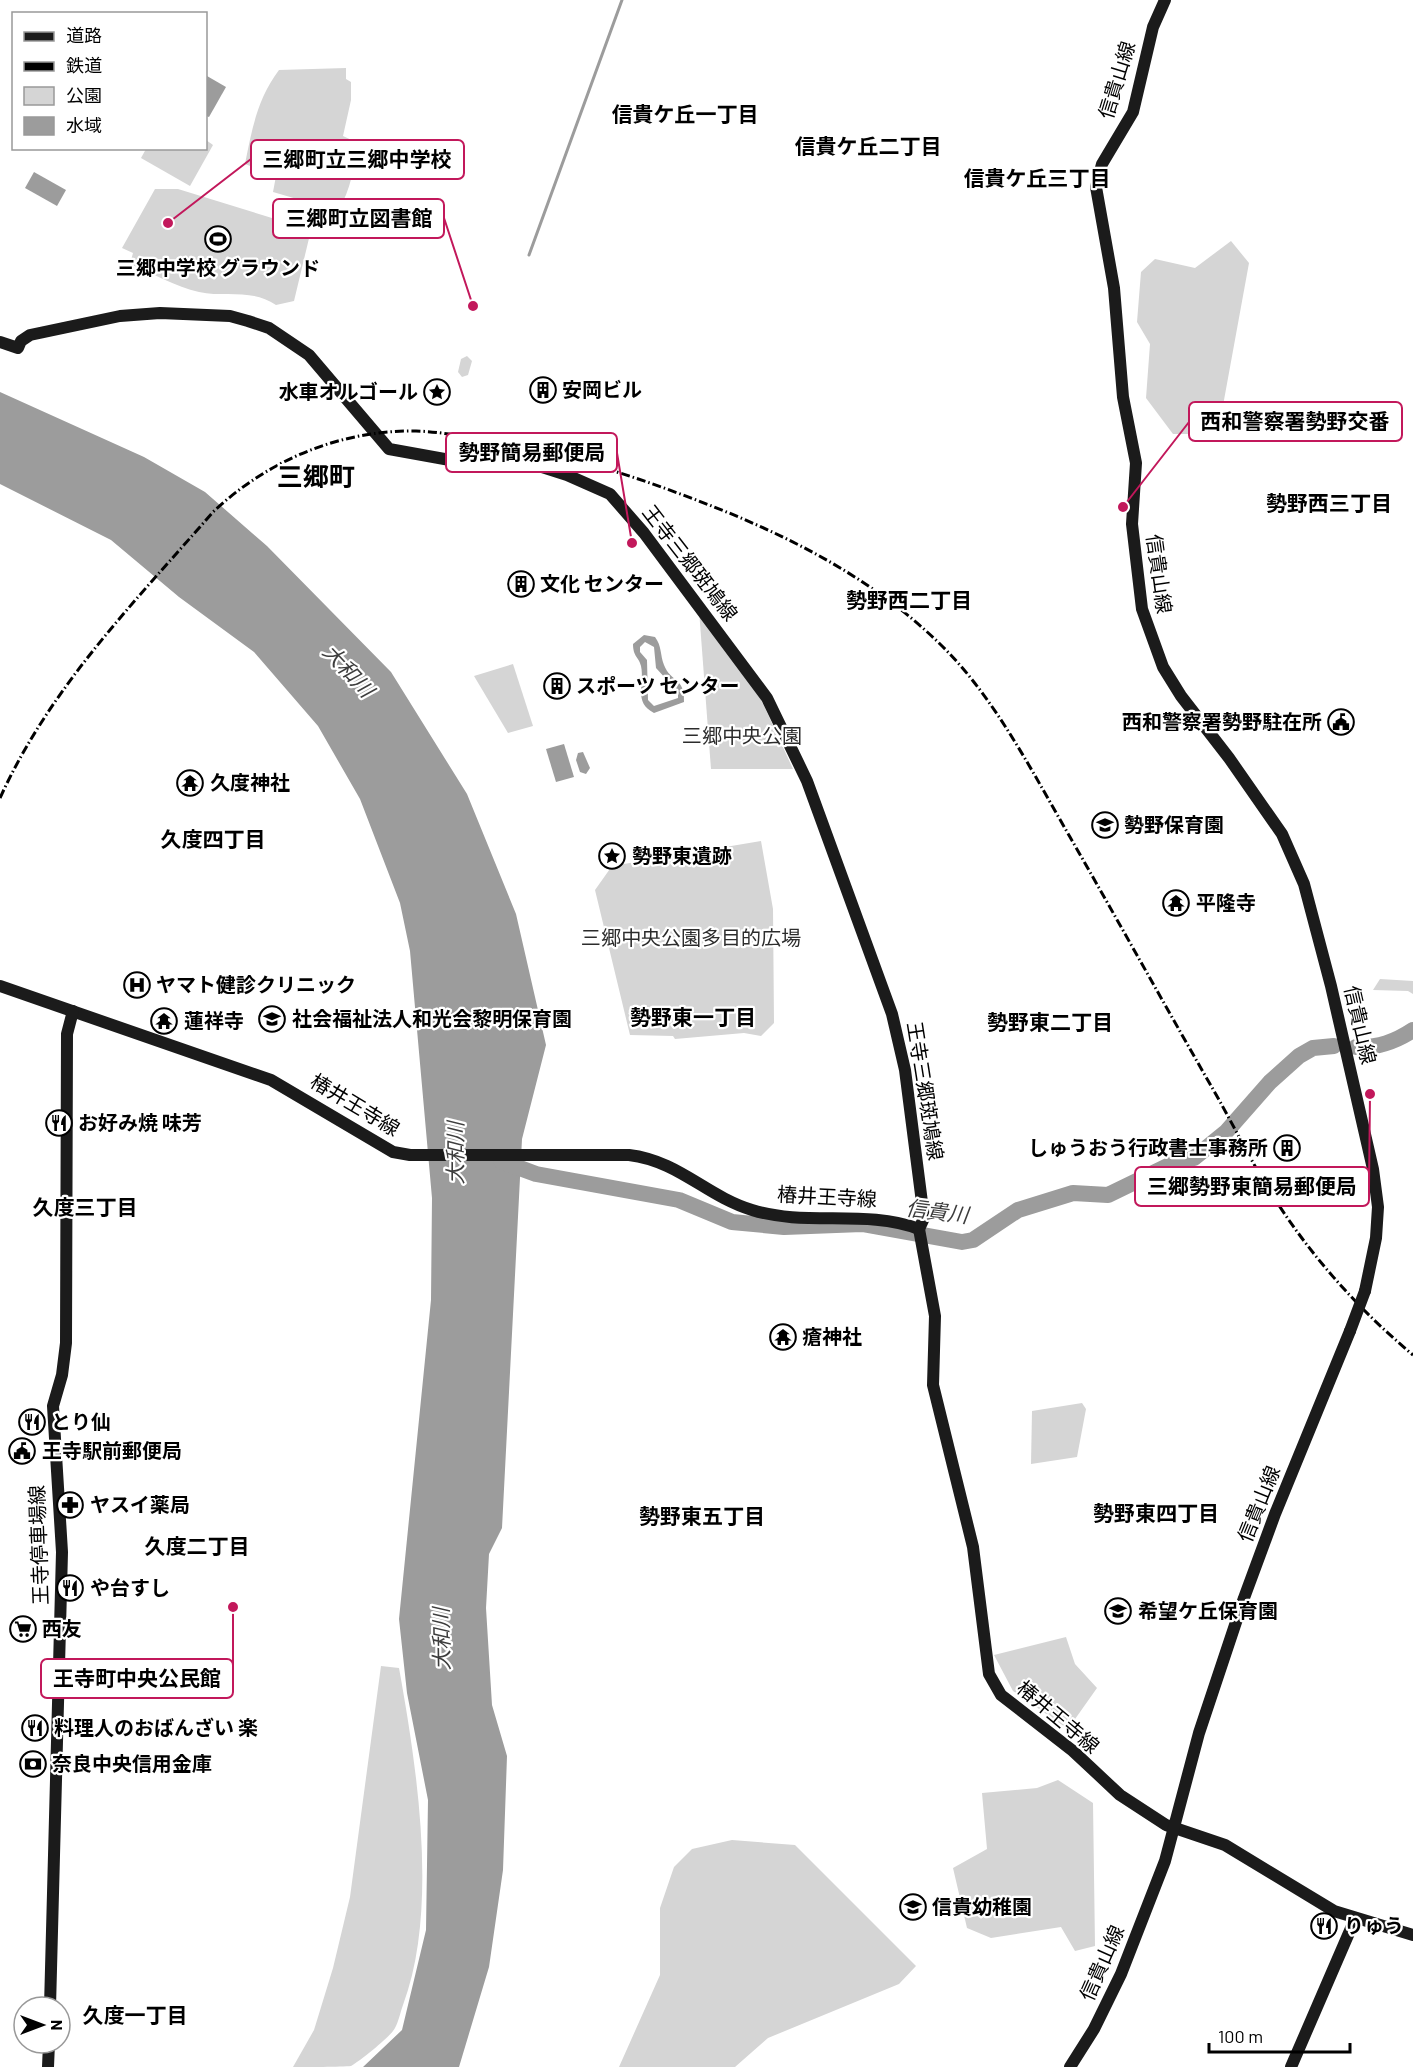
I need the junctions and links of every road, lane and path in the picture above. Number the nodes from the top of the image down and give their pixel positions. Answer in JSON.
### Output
{"nodes":[{"id":1,"x":1165,"y":0,"type":"edge"},
{"id":2,"x":0,"y":342,"type":"edge"},
{"id":3,"x":0,"y":986,"type":"edge"},
{"id":4,"x":73,"y":1011,"type":"junction"},
{"id":5,"x":921,"y":1234,"type":"junction"},
{"id":6,"x":1175,"y":1831,"type":"junction"},
{"id":7,"x":1355,"y":1919,"type":"junction"},
{"id":8,"x":1413,"y":1935,"type":"edge"},
{"id":9,"x":50,"y":1995,"type":"edge"},
{"id":10,"x":1070,"y":2067,"type":"edge"},
{"id":11,"x":1291,"y":2067,"type":"edge"}],
"edges":[{"from":1,"to":6,"type":"main road","name":"信貴山線","bridge":true},
{"from":2,"to":5,"type":"main road","name":"王寺三郷斑鳩線"},
{"from":3,"to":4,"type":"main road","name":"椿井王寺線"},
{"from":4,"to":5,"type":"main road","name":"椿井王寺線"},
{"from":4,"to":9,"type":"main road","name":"王寺停車場線"},
{"from":5,"to":6,"type":"main road","name":"椿井王寺線"},
{"from":6,"to":7,"type":"main road","name":"椿井王寺線"},
{"from":6,"to":10,"type":"main road","name":"信貴山線"},
{"from":7,"to":8,"type":"main road","name":"椿井王寺線"},
{"from":7,"to":11,"type":"main road"}]}
